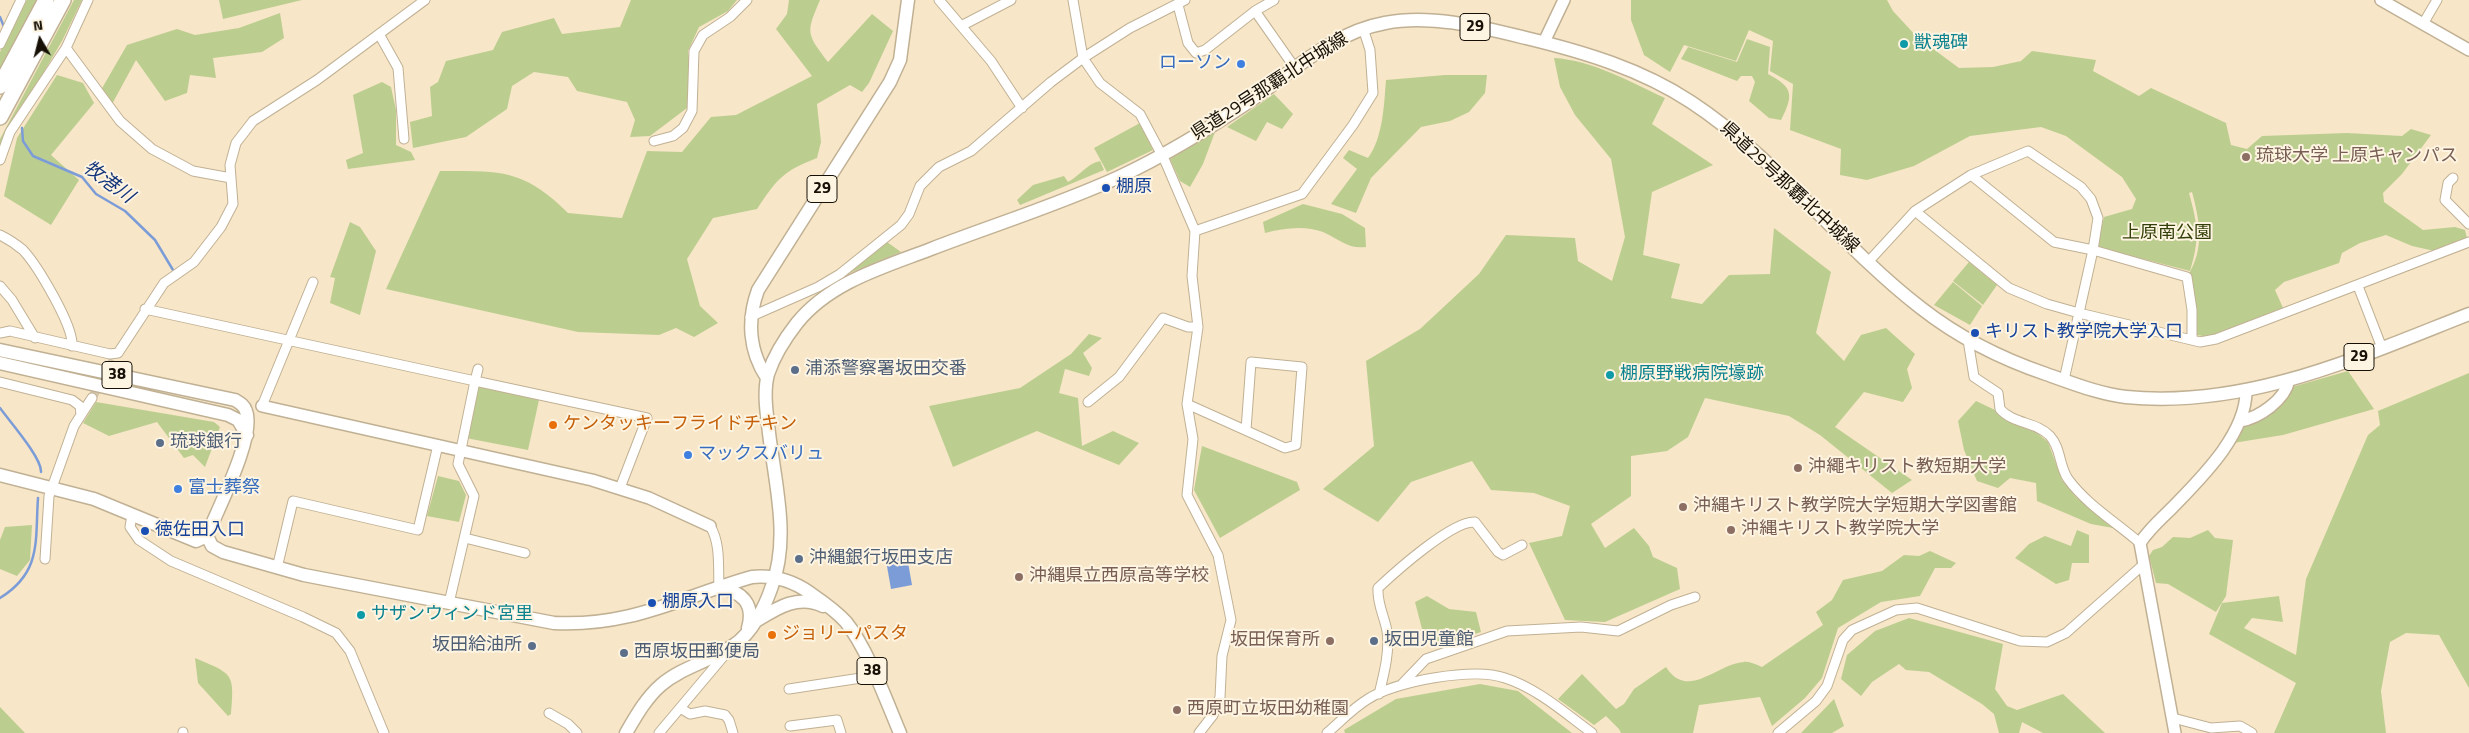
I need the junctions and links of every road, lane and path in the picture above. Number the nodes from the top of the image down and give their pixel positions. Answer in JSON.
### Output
{"nodes":[{"id":1,"x":21,"y":0,"type":"edge"},
{"id":2,"x":46,"y":0,"type":"edge"},
{"id":3,"x":62,"y":0,"type":"edge"},
{"id":4,"x":88,"y":0,"type":"edge"},
{"id":5,"x":425,"y":0,"type":"edge"},
{"id":6,"x":747,"y":0,"type":"edge"},
{"id":7,"x":908,"y":0,"type":"edge"},
{"id":8,"x":939,"y":0,"type":"edge"},
{"id":9,"x":1011,"y":0,"type":"edge"},
{"id":10,"x":1073,"y":0,"type":"edge"},
{"id":11,"x":1274,"y":0,"type":"edge"},
{"id":12,"x":1564,"y":0,"type":"edge"},
{"id":13,"x":2381,"y":0,"type":"edge"},
{"id":14,"x":2437,"y":0,"type":"edge"},
{"id":15,"x":1182,"y":3,"type":"edge"},
{"id":16,"x":1255,"y":11,"type":"junction"},
{"id":17,"x":2423,"y":24,"type":"junction"},
{"id":18,"x":961,"y":26,"type":"junction"},
{"id":19,"x":1363,"y":28,"type":"junction"},
{"id":20,"x":379,"y":34,"type":"junction"},
{"id":21,"x":1544,"y":42,"type":"junction"},
{"id":22,"x":0,"y":44,"type":"edge"},
{"id":23,"x":66,"y":48,"type":"junction"},
{"id":24,"x":2469,"y":50,"type":"edge"},
{"id":25,"x":1083,"y":58,"type":"junction"},
{"id":26,"x":1296,"y":68,"type":"junction"},
{"id":27,"x":0,"y":86,"type":"edge"},
{"id":28,"x":1022,"y":108,"type":"junction"},
{"id":29,"x":0,"y":117,"type":"edge"},
{"id":30,"x":404,"y":139,"type":"dead end"},
{"id":31,"x":654,"y":141,"type":"dead end"},
{"id":32,"x":1162,"y":155,"type":"junction"},
{"id":33,"x":0,"y":160,"type":"edge"},
{"id":34,"x":1971,"y":174,"type":"junction"},
{"id":35,"x":231,"y":178,"type":"junction"},
{"id":36,"x":2454,"y":178,"type":"dead end"},
{"id":37,"x":1915,"y":211,"type":"junction"},
{"id":38,"x":2469,"y":224,"type":"edge"},
{"id":39,"x":1195,"y":231,"type":"junction"},
{"id":40,"x":0,"y":235,"type":"edge"},
{"id":41,"x":2469,"y":242,"type":"edge"},
{"id":42,"x":2093,"y":250,"type":"junction"},
{"id":43,"x":1869,"y":262,"type":"junction"},
{"id":44,"x":842,"y":279,"type":"junction"},
{"id":45,"x":313,"y":282,"type":"dead end"},
{"id":46,"x":0,"y":286,"type":"edge"},
{"id":47,"x":2358,"y":286,"type":"junction"},
{"id":48,"x":822,"y":292,"type":"junction"},
{"id":49,"x":145,"y":309,"type":"junction"},
{"id":50,"x":2079,"y":314,"type":"junction"},
{"id":51,"x":2469,"y":314,"type":"edge"},
{"id":52,"x":750,"y":317,"type":"junction"},
{"id":53,"x":1198,"y":327,"type":"junction"},
{"id":54,"x":0,"y":332,"type":"edge"},
{"id":55,"x":35,"y":338,"type":"junction"},
{"id":56,"x":2192,"y":339,"type":"junction"},
{"id":57,"x":1968,"y":340,"type":"junction"},
{"id":58,"x":288,"y":341,"type":"junction"},
{"id":59,"x":72,"y":346,"type":"junction"},
{"id":60,"x":2382,"y":348,"type":"junction"},
{"id":61,"x":0,"y":350,"type":"edge"},
{"id":62,"x":0,"y":363,"type":"edge"},
{"id":63,"x":478,"y":369,"type":"dead end"},
{"id":64,"x":767,"y":378,"type":"junction"},
{"id":65,"x":2064,"y":380,"type":"junction"},
{"id":66,"x":2289,"y":380,"type":"junction"},
{"id":67,"x":475,"y":381,"type":"junction"},
{"id":68,"x":0,"y":382,"type":"edge"},
{"id":69,"x":2246,"y":390,"type":"junction"},
{"id":70,"x":92,"y":398,"type":"tunnel mouth"},
{"id":71,"x":1088,"y":402,"type":"dead end"},
{"id":72,"x":1187,"y":404,"type":"junction"},
{"id":73,"x":262,"y":406,"type":"joint"},
{"id":74,"x":81,"y":415,"type":"junction"},
{"id":75,"x":2240,"y":421,"type":"junction"},
{"id":76,"x":1246,"y":430,"type":"junction"},
{"id":77,"x":247,"y":435,"type":"junction"},
{"id":78,"x":438,"y":446,"type":"junction"},
{"id":79,"x":461,"y":450,"type":"junction"},
{"id":80,"x":0,"y":475,"type":"edge"},
{"id":81,"x":51,"y":487,"type":"junction"},
{"id":82,"x":620,"y":488,"type":"junction"},
{"id":83,"x":132,"y":514,"type":"junction"},
{"id":84,"x":710,"y":526,"type":"joint"},
{"id":85,"x":207,"y":536,"type":"junction"},
{"id":86,"x":465,"y":538,"type":"junction"},
{"id":87,"x":2140,"y":542,"type":"junction"},
{"id":88,"x":1522,"y":545,"type":"dead end"},
{"id":89,"x":525,"y":552,"type":"dead end"},
{"id":90,"x":45,"y":559,"type":"dead end"},
{"id":91,"x":2144,"y":564,"type":"junction"},
{"id":92,"x":277,"y":568,"type":"junction"},
{"id":93,"x":775,"y":578,"type":"junction"},
{"id":94,"x":719,"y":588,"type":"junction"},
{"id":95,"x":1695,"y":597,"type":"dead end"},
{"id":96,"x":449,"y":603,"type":"junction"},
{"id":97,"x":836,"y":613,"type":"junction"},
{"id":98,"x":750,"y":628,"type":"junction"},
{"id":99,"x":733,"y":645,"type":"junction"},
{"id":100,"x":874,"y":676,"type":"junction"},
{"id":101,"x":1402,"y":684,"type":"junction"},
{"id":102,"x":789,"y":689,"type":"dead end"},
{"id":103,"x":1379,"y":694,"type":"junction"},
{"id":104,"x":680,"y":708,"type":"junction"},
{"id":105,"x":549,"y":713,"type":"dead end"},
{"id":106,"x":2173,"y":718,"type":"junction"},
{"id":107,"x":790,"y":726,"type":"dead end"},
{"id":108,"x":384,"y":733,"type":"edge"},
{"id":109,"x":577,"y":733,"type":"edge"},
{"id":110,"x":626,"y":733,"type":"edge"},
{"id":111,"x":659,"y":733,"type":"edge"},
{"id":112,"x":733,"y":733,"type":"edge"},
{"id":113,"x":841,"y":733,"type":"edge"},
{"id":114,"x":900,"y":733,"type":"edge"},
{"id":115,"x":1199,"y":733,"type":"edge"},
{"id":116,"x":1327,"y":733,"type":"edge"},
{"id":117,"x":1592,"y":733,"type":"edge"},
{"id":118,"x":1778,"y":733,"type":"edge"},
{"id":119,"x":2176,"y":733,"type":"edge"},
{"id":120,"x":2252,"y":733,"type":"edge"}],
"edges":[{"from":1,"to":22,"type":"street"},
{"from":2,"to":27,"type":"highway"},
{"from":3,"to":29,"type":"highway"},
{"from":4,"to":23,"type":"street"},
{"from":5,"to":20,"type":"street"},
{"from":6,"to":31,"type":"street"},
{"from":7,"to":52,"type":"main road","name":"県道29号那覇北中城線","number":"29"},
{"from":8,"to":18,"type":"street"},
{"from":9,"to":18,"type":"street"},
{"from":10,"to":25,"type":"street"},
{"from":11,"to":16,"type":"street"},
{"from":12,"to":21,"type":"street"},
{"from":13,"to":17,"type":"street"},
{"from":14,"to":17,"type":"street"},
{"from":15,"to":16,"type":"street"},
{"from":15,"to":25,"type":"street"},
{"from":16,"to":26,"type":"street"},
{"from":17,"to":24,"type":"street"},
{"from":18,"to":28,"type":"street"},
{"from":19,"to":21,"type":"main road","name":"県道29号那覇北中城線","number":"29"},
{"from":19,"to":26,"type":"main road","name":"県道29号那覇北中城線","number":"29"},
{"from":19,"to":39,"type":"street"},
{"from":20,"to":30,"type":"street"},
{"from":20,"to":35,"type":"street"},
{"from":21,"to":43,"type":"main road","name":"県道29号那覇北中城線","number":"29"},
{"from":23,"to":33,"type":"street"},
{"from":23,"to":35,"type":"street"},
{"from":25,"to":28,"type":"street"},
{"from":25,"to":32,"type":"street"},
{"from":26,"to":32,"type":"main road","name":"県道29号那覇北中城線","number":"29"},
{"from":28,"to":44,"type":"street"},
{"from":32,"to":39,"type":"street"},
{"from":32,"to":44,"type":"main road","name":"県道29号那覇北中城線","number":"29"},
{"from":34,"to":37,"type":"street"},
{"from":34,"to":42,"type":"street"},
{"from":34,"to":42,"type":"street"},
{"from":35,"to":49,"type":"street"},
{"from":36,"to":38,"type":"street"},
{"from":37,"to":43,"type":"street"},
{"from":37,"to":50,"type":"street"},
{"from":39,"to":53,"type":"street"},
{"from":40,"to":59,"type":"street"},
{"from":41,"to":47,"type":"street"},
{"from":42,"to":50,"type":"street"},
{"from":42,"to":56,"type":"street"},
{"from":43,"to":57,"type":"main road","name":"県道29号那覇北中城線","number":"29"},
{"from":44,"to":48,"type":"main road","name":"県道29号那覇北中城線","number":"29"},
{"from":45,"to":58,"type":"street"},
{"from":46,"to":55,"type":"street"},
{"from":47,"to":56,"type":"street"},
{"from":47,"to":60,"type":"street"},
{"from":48,"to":52,"type":"street"},
{"from":48,"to":64,"type":"main road","name":"県道29号那覇北中城線","number":"29"},
{"from":49,"to":58,"type":"street"},
{"from":49,"to":59,"type":"street"},
{"from":50,"to":56,"type":"street"},
{"from":50,"to":65,"type":"street"},
{"from":51,"to":60,"type":"main road","name":"県道29号那覇北中城線","number":"29"},
{"from":52,"to":64,"type":"main road","name":"県道29号那覇北中城線","number":"29"},
{"from":53,"to":71,"type":"street"},
{"from":53,"to":72,"type":"street"},
{"from":54,"to":55,"type":"street"},
{"from":55,"to":59,"type":"street"},
{"from":57,"to":65,"type":"main road","name":"県道29号那覇北中城線","number":"29"},
{"from":57,"to":87,"type":"street"},
{"from":58,"to":67,"type":"street"},
{"from":58,"to":73,"type":"street"},
{"from":60,"to":66,"type":"main road","name":"県道29号那覇北中城線","number":"29"},
{"from":61,"to":77,"type":"main road","number":"38"},
{"from":62,"to":77,"type":"main road","number":"38"},
{"from":63,"to":67,"type":"street"},
{"from":64,"to":93,"type":"main road","name":"県道29号那覇北中城線","number":"29"},
{"from":65,"to":69,"type":"main road","name":"県道29号那覇北中城線","number":"29"},
{"from":66,"to":69,"type":"main road","name":"県道29号那覇北中城線","number":"29"},
{"from":66,"to":75,"type":"street"},
{"from":67,"to":79,"type":"street"},
{"from":67,"to":82,"type":"street"},
{"from":68,"to":74,"type":"street"},
{"from":69,"to":75,"type":"street"},
{"from":70,"to":74,"type":"street"},
{"from":72,"to":76,"type":"street"},
{"from":72,"to":115,"type":"street"},
{"from":73,"to":78,"type":"street"},
{"from":74,"to":81,"type":"street"},
{"from":75,"to":87,"type":"street"},
{"from":76,"to":76,"type":"street"},
{"from":77,"to":85,"type":"main road"},
{"from":78,"to":79,"type":"street"},
{"from":78,"to":92,"type":"street"},
{"from":79,"to":82,"type":"street"},
{"from":79,"to":86,"type":"street"},
{"from":80,"to":81,"type":"main road"},
{"from":81,"to":83,"type":"main road"},
{"from":81,"to":90,"type":"street"},
{"from":82,"to":84,"type":"street"},
{"from":83,"to":85,"type":"main road"},
{"from":83,"to":108,"type":"street"},
{"from":84,"to":94,"type":"street"},
{"from":85,"to":92,"type":"main road","number":"38"},
{"from":86,"to":89,"type":"street"},
{"from":86,"to":96,"type":"street"},
{"from":87,"to":91,"type":"street"},
{"from":88,"to":103,"type":"street"},
{"from":91,"to":106,"type":"street"},
{"from":91,"to":118,"type":"street"},
{"from":92,"to":96,"type":"main road","number":"38"},
{"from":93,"to":94,"type":"main road","number":"38"},
{"from":93,"to":97,"type":"main road","number":"38"},
{"from":93,"to":98,"type":"main road","name":"県道29号那覇北中城線","number":"29"},
{"from":94,"to":96,"type":"main road","number":"38"},
{"from":94,"to":98,"type":"main road"},
{"from":95,"to":101,"type":"street"},
{"from":97,"to":98,"type":"main road"},
{"from":97,"to":100,"type":"main road","number":"38"},
{"from":98,"to":99,"type":"main road","name":"県道29号那覇北中城線","number":"29"},
{"from":99,"to":104,"type":"street"},
{"from":99,"to":110,"type":"main road","name":"県道29号那覇北中城線","number":"29"},
{"from":100,"to":102,"type":"street"},
{"from":100,"to":114,"type":"main road","number":"38"},
{"from":101,"to":103,"type":"street"},
{"from":101,"to":117,"type":"street"},
{"from":103,"to":116,"type":"street"},
{"from":104,"to":111,"type":"street"},
{"from":104,"to":112,"type":"street"},
{"from":105,"to":109,"type":"street"},
{"from":106,"to":119,"type":"street"},
{"from":106,"to":120,"type":"street"},
{"from":107,"to":113,"type":"street"}]}
